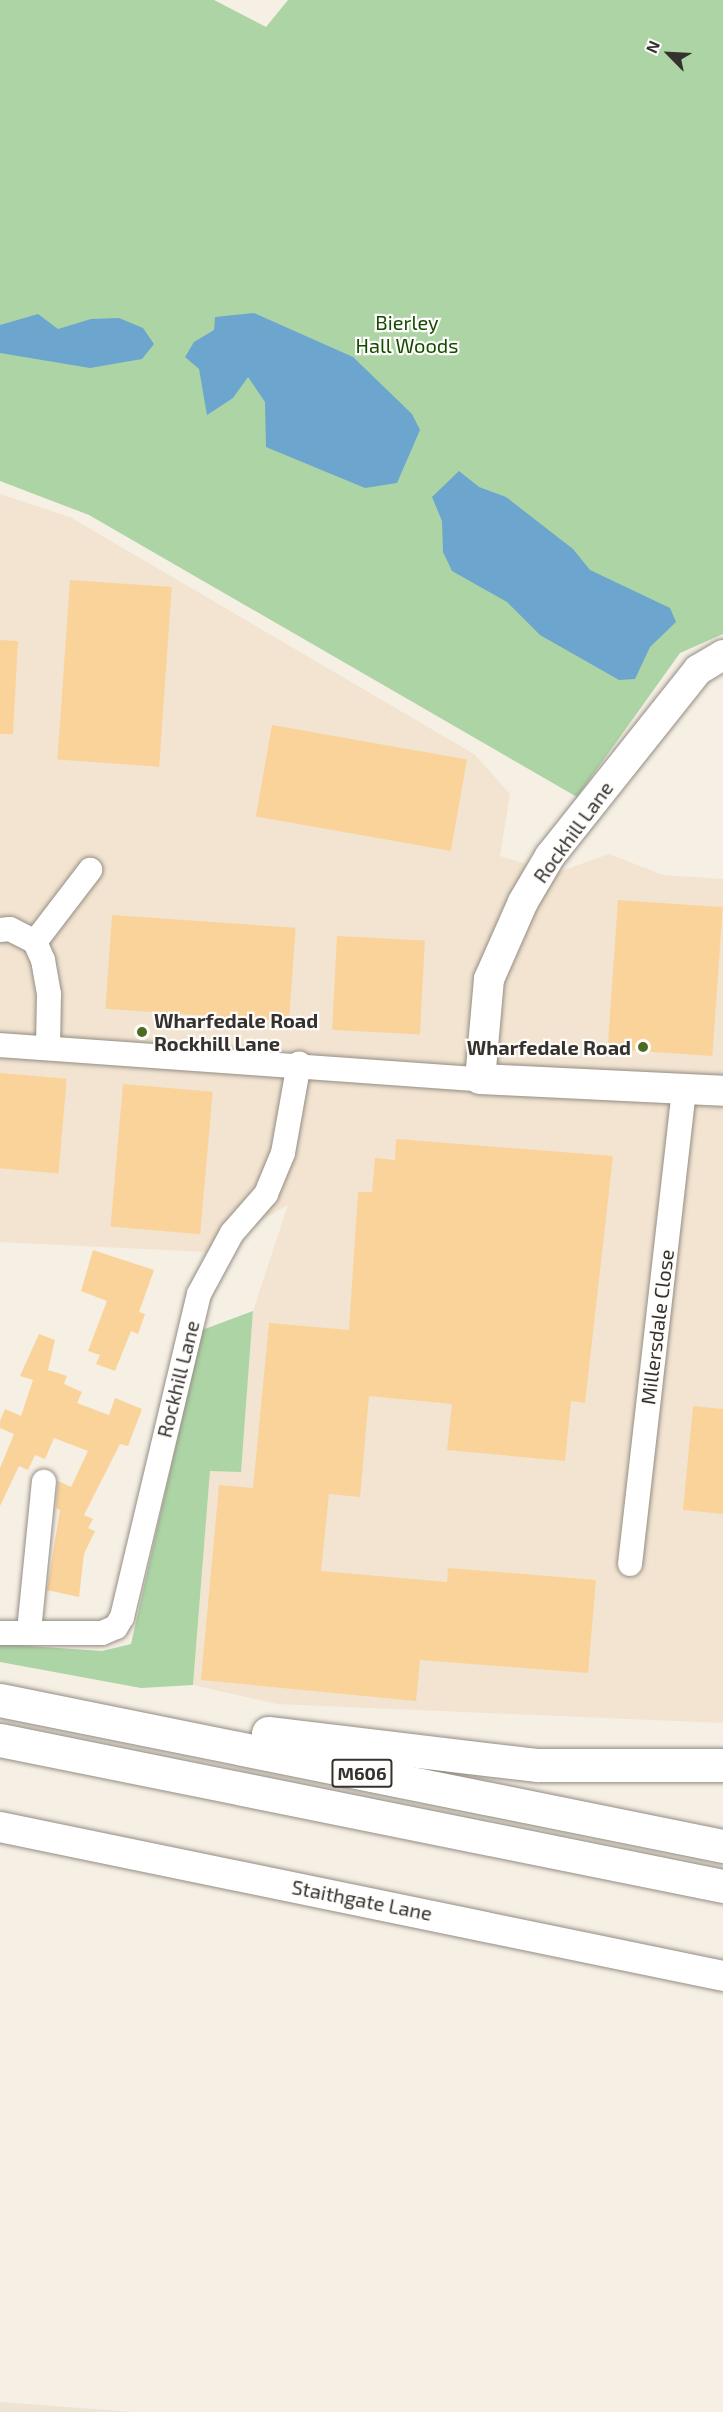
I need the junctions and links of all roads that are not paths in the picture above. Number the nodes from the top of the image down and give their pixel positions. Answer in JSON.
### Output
{"nodes":[{"id":1,"x":723,"y":655,"type":"edge"},
{"id":2,"x":90,"y":870,"type":"dead end"},
{"id":3,"x":0,"y":930,"type":"edge"},
{"id":4,"x":35,"y":942,"type":"junction"},
{"id":5,"x":0,"y":1045,"type":"edge"},
{"id":6,"x":48,"y":1048,"type":"junction"},
{"id":7,"x":299,"y":1063,"type":"junction"},
{"id":8,"x":480,"y":1079,"type":"junction"},
{"id":9,"x":684,"y":1089,"type":"junction"},
{"id":10,"x":723,"y":1091,"type":"edge"},
{"id":11,"x":44,"y":1482,"type":"dead end"},
{"id":12,"x":630,"y":1564,"type":"dead end"},
{"id":13,"x":29,"y":1631,"type":"junction"},
{"id":14,"x":0,"y":1633,"type":"edge"},
{"id":15,"x":0,"y":1700,"type":"edge"},
{"id":16,"x":134,"y":1726,"type":"junction"},
{"id":17,"x":0,"y":1740,"type":"edge"},
{"id":18,"x":723,"y":1766,"type":"edge"},
{"id":19,"x":0,"y":1827,"type":"edge"},
{"id":20,"x":723,"y":1846,"type":"edge"},
{"id":21,"x":723,"y":1886,"type":"edge"},
{"id":22,"x":723,"y":1976,"type":"edge"}],
"edges":[{"from":1,"to":8,"type":"street","name":"Rockhill Lane"},
{"from":2,"to":4,"type":"street"},
{"from":3,"to":4,"type":"street"},
{"from":4,"to":6,"type":"street"},
{"from":5,"to":6,"type":"street"},
{"from":6,"to":7,"type":"street"},
{"from":7,"to":8,"type":"street"},
{"from":7,"to":13,"type":"street","name":"Rockhill Lane"},
{"from":8,"to":9,"type":"street"},
{"from":9,"to":10,"type":"street"},
{"from":9,"to":12,"type":"street","name":"Millersdale Close"},
{"from":11,"to":13,"type":"street"},
{"from":13,"to":14,"type":"street","name":"Rockhill Lane"},
{"from":15,"to":16,"type":"highway","number":"M606"},
{"from":16,"to":18,"type":"highway","number":"M606"},
{"from":16,"to":20,"type":"highway","number":"M606"},
{"from":17,"to":21,"type":"highway","number":"M606"},
{"from":19,"to":22,"type":"street","name":"Staithgate Lane"}]}
